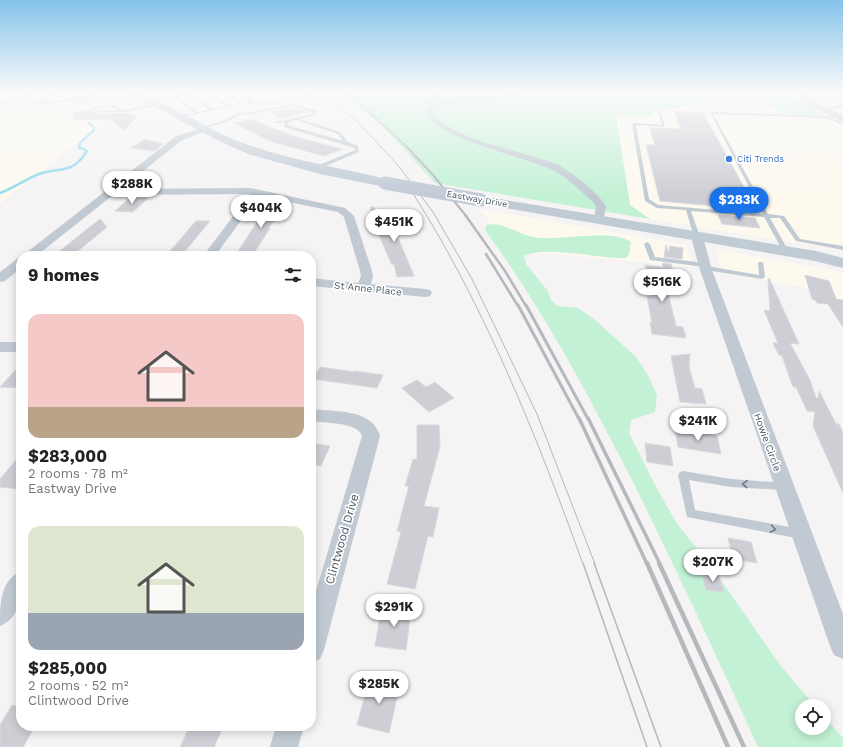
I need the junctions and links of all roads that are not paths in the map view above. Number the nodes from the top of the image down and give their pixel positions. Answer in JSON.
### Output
{"nodes":[{"id":1,"x":202,"y":128,"type":"joint"},
{"id":2,"x":292,"y":128,"type":"edge"},
{"id":3,"x":323,"y":128,"type":"edge"},
{"id":4,"x":448,"y":128,"type":"edge"},
{"id":5,"x":635,"y":128,"type":"edge"},
{"id":6,"x":719,"y":128,"type":"edge"},
{"id":7,"x":347,"y":143,"type":"junction"},
{"id":8,"x":314,"y":169,"type":"junction"},
{"id":9,"x":109,"y":192,"type":"junction"},
{"id":10,"x":257,"y":192,"type":"junction"},
{"id":11,"x":688,"y":208,"type":"junction"},
{"id":12,"x":767,"y":216,"type":"junction"},
{"id":13,"x":599,"y":220,"type":"junction"},
{"id":14,"x":697,"y":237,"type":"junction"},
{"id":15,"x":647,"y":244,"type":"dead end"},
{"id":16,"x":843,"y":248,"type":"edge"},
{"id":17,"x":34,"y":251,"type":"edge"},
{"id":18,"x":213,"y":251,"type":"edge"},
{"id":19,"x":786,"y":252,"type":"junction"},
{"id":20,"x":816,"y":256,"type":"junction"},
{"id":21,"x":843,"y":256,"type":"edge"},
{"id":22,"x":761,"y":263,"type":"dead end"},
{"id":23,"x":843,"y":263,"type":"edge"},
{"id":24,"x":16,"y":266,"type":"edge"},
{"id":25,"x":705,"y":266,"type":"junction"},
{"id":26,"x":0,"y":278,"type":"edge"},
{"id":27,"x":316,"y":282,"type":"edge"},
{"id":28,"x":363,"y":287,"type":"junction"},
{"id":29,"x":425,"y":293,"type":"dead end"},
{"id":30,"x":16,"y":346,"type":"edge"},
{"id":31,"x":0,"y":347,"type":"edge"},
{"id":32,"x":316,"y":416,"type":"edge"},
{"id":33,"x":784,"y":486,"type":"junction"},
{"id":34,"x":801,"y":534,"type":"junction"},
{"id":35,"x":16,"y":590,"type":"edge"},
{"id":36,"x":0,"y":614,"type":"edge"},
{"id":37,"x":316,"y":632,"type":"edge"},
{"id":38,"x":843,"y":646,"type":"edge"},
{"id":39,"x":289,"y":731,"type":"edge"},
{"id":40,"x":284,"y":747,"type":"edge"}],
"edges":[{"from":1,"to":8,"type":"main road","name":"Eastway Drive"},
{"from":1,"to":9,"type":"street"},
{"from":2,"to":7,"type":"lane"},
{"from":3,"to":7,"type":"lane"},
{"from":4,"to":13,"type":"street"},
{"from":5,"to":11,"type":"lane"},
{"from":6,"to":12,"type":"lane"},
{"from":7,"to":8,"type":"lane"},
{"from":8,"to":13,"type":"main road","name":"Eastway Drive","bridge":true},
{"from":9,"to":10,"type":"street"},
{"from":9,"to":17,"type":"street"},
{"from":10,"to":18,"type":"street"},
{"from":10,"to":28,"type":"street"},
{"from":11,"to":12,"type":"lane"},
{"from":11,"to":14,"type":"lane"},
{"from":12,"to":16,"type":"lane"},
{"from":12,"to":19,"type":"lane"},
{"from":13,"to":14,"type":"main road","name":"Eastway Drive"},
{"from":14,"to":19,"type":"main road","name":"Eastway Drive"},
{"from":14,"to":25,"type":"street","name":"Howie Circle"},
{"from":15,"to":25,"type":"lane"},
{"from":19,"to":20,"type":"main road","name":"Eastway Drive"},
{"from":20,"to":21,"type":"main road","name":"Eastway Drive"},
{"from":20,"to":23,"type":"main road","name":"Eastway Drive"},
{"from":22,"to":25,"type":"lane"},
{"from":24,"to":26,"type":"street"},
{"from":25,"to":33,"type":"street","name":"Howie Circle"},
{"from":27,"to":28,"type":"street","name":"St Anne Place"},
{"from":28,"to":29,"type":"street","name":"St Anne Place"},
{"from":30,"to":31,"type":"street"},
{"from":32,"to":37,"type":"street","name":"Clintwood Drive"},
{"from":33,"to":34,"type":"street","name":"Howie Circle"},
{"from":33,"to":34,"type":"lane","one_way":true},
{"from":34,"to":38,"type":"street","name":"Howie Circle"},
{"from":35,"to":36,"type":"street"},
{"from":39,"to":40,"type":"street"}]}
